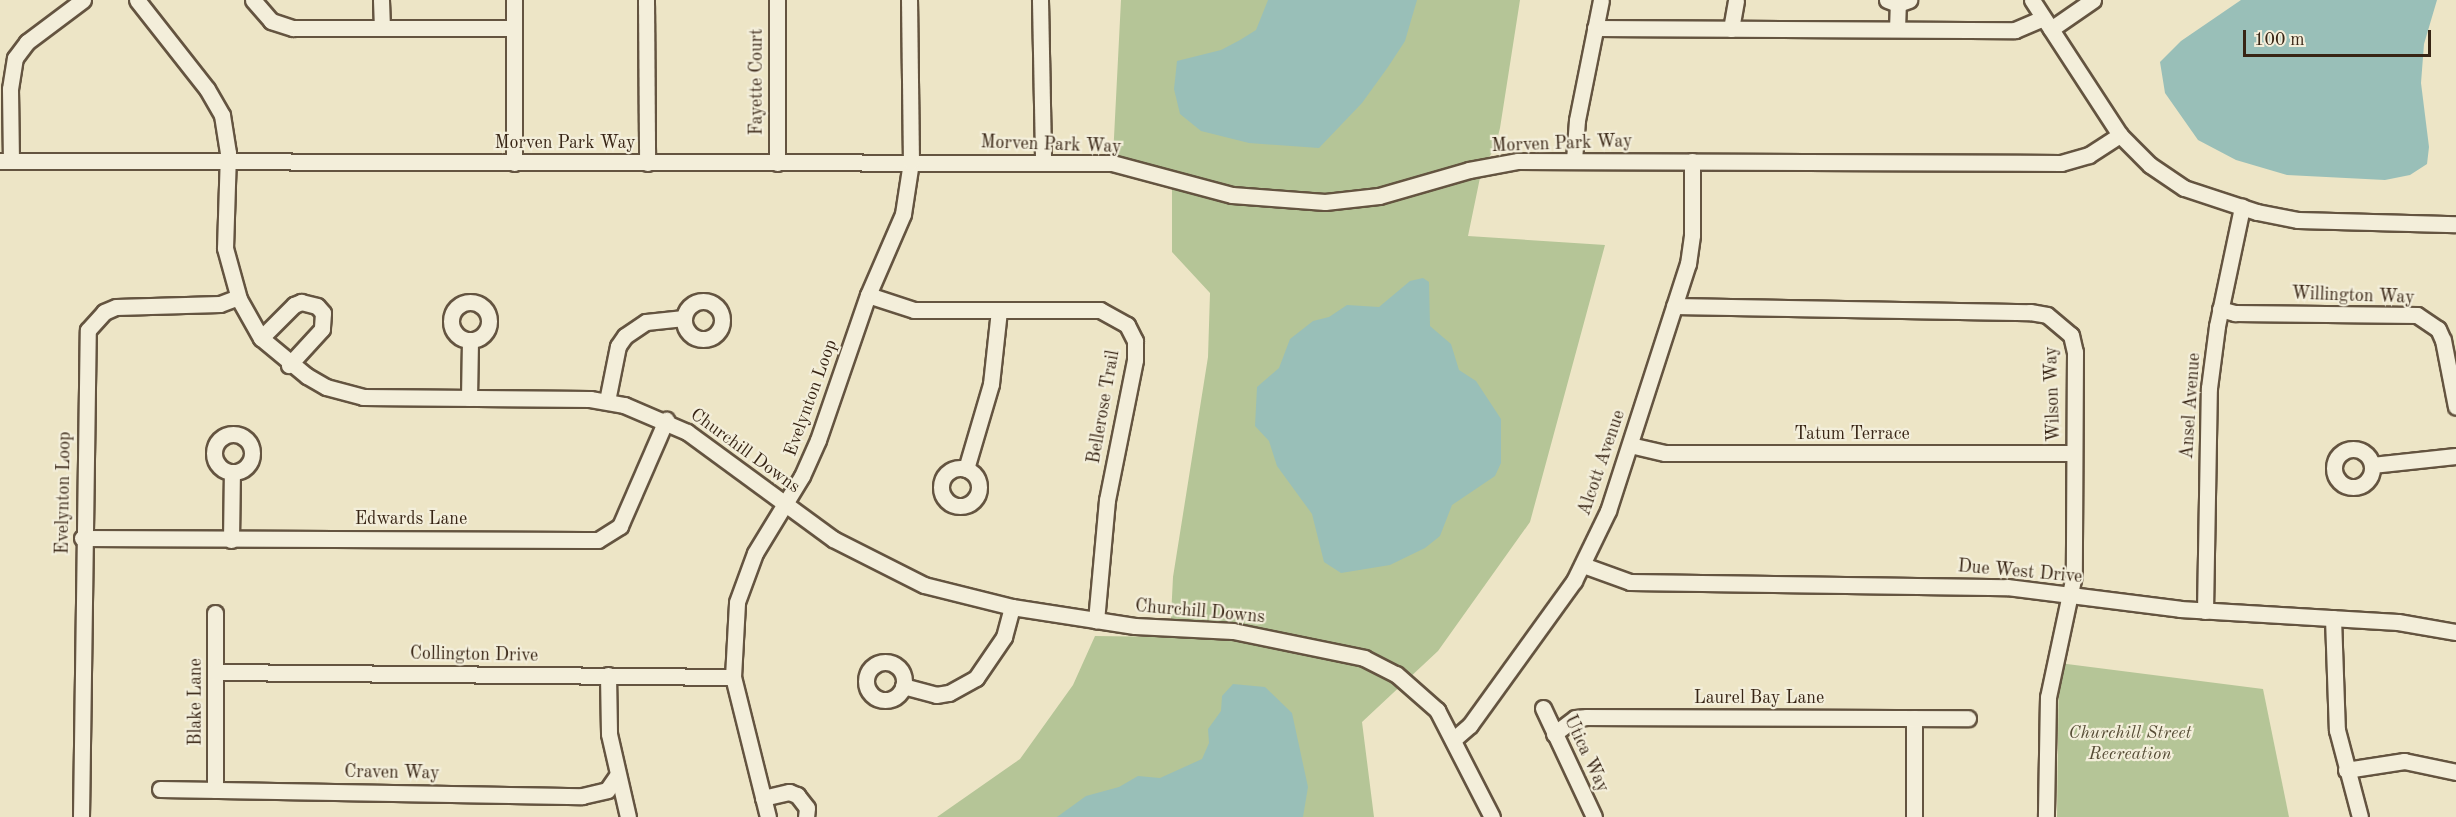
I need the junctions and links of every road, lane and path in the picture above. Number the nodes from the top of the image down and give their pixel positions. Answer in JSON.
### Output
{"nodes":[{"id":1,"x":83,"y":0,"type":"edge"},
{"id":2,"x":137,"y":0,"type":"edge"},
{"id":3,"x":253,"y":0,"type":"edge"},
{"id":4,"x":381,"y":0,"type":"edge"},
{"id":5,"x":514,"y":0,"type":"edge"},
{"id":6,"x":646,"y":0,"type":"edge"},
{"id":7,"x":777,"y":0,"type":"edge"},
{"id":8,"x":909,"y":0,"type":"edge"},
{"id":9,"x":1040,"y":0,"type":"edge"},
{"id":10,"x":1601,"y":0,"type":"edge"},
{"id":11,"x":1736,"y":0,"type":"edge"},
{"id":12,"x":2032,"y":0,"type":"edge"},
{"id":13,"x":2093,"y":0,"type":"edge"},
{"id":14,"x":1898,"y":1,"type":"edge"},
{"id":15,"x":2047,"y":23,"type":"junction"},
{"id":16,"x":382,"y":28,"type":"junction"},
{"id":17,"x":514,"y":28,"type":"junction"},
{"id":18,"x":1595,"y":28,"type":"junction"},
{"id":19,"x":1731,"y":28,"type":"junction"},
{"id":20,"x":1897,"y":29,"type":"junction"},
{"id":21,"x":2120,"y":135,"type":"junction"},
{"id":22,"x":1574,"y":160,"type":"junction"},
{"id":23,"x":5,"y":161,"type":"edge"},
{"id":24,"x":1692,"y":161,"type":"junction"},
{"id":25,"x":911,"y":162,"type":"junction"},
{"id":26,"x":1043,"y":162,"type":"junction"},
{"id":27,"x":228,"y":163,"type":"junction"},
{"id":28,"x":514,"y":163,"type":"junction"},
{"id":29,"x":647,"y":163,"type":"junction"},
{"id":30,"x":777,"y":163,"type":"junction"},
{"id":31,"x":2242,"y":207,"type":"junction"},
{"id":32,"x":2456,"y":224,"type":"edge"},
{"id":33,"x":868,"y":296,"type":"junction"},
{"id":34,"x":238,"y":297,"type":"junction"},
{"id":35,"x":1674,"y":306,"type":"junction"},
{"id":36,"x":2220,"y":309,"type":"junction"},
{"id":37,"x":999,"y":310,"type":"junction"},
{"id":38,"x":684,"y":318,"type":"dead end"},
{"id":39,"x":261,"y":338,"type":"junction"},
{"id":40,"x":470,"y":340,"type":"dead end"},
{"id":41,"x":289,"y":365,"type":"junction"},
{"id":42,"x":469,"y":398,"type":"junction"},
{"id":43,"x":607,"y":401,"type":"junction"},
{"id":44,"x":2456,"y":407,"type":"edge"},
{"id":45,"x":666,"y":420,"type":"junction"},
{"id":46,"x":1630,"y":445,"type":"junction"},
{"id":47,"x":2074,"y":453,"type":"junction"},
{"id":48,"x":2456,"y":456,"type":"edge"},
{"id":49,"x":2372,"y":465,"type":"dead end"},
{"id":50,"x":966,"y":469,"type":"dead end"},
{"id":51,"x":232,"y":472,"type":"dead end"},
{"id":52,"x":784,"y":503,"type":"junction"},
{"id":53,"x":82,"y":538,"type":"junction"},
{"id":54,"x":231,"y":540,"type":"junction"},
{"id":55,"x":1583,"y":565,"type":"junction"},
{"id":56,"x":2072,"y":595,"type":"junction"},
{"id":57,"x":1012,"y":607,"type":"junction"},
{"id":58,"x":2205,"y":611,"type":"junction"},
{"id":59,"x":215,"y":613,"type":"dead end"},
{"id":60,"x":2333,"y":618,"type":"junction"},
{"id":61,"x":1096,"y":621,"type":"junction"},
{"id":62,"x":2456,"y":632,"type":"edge"},
{"id":63,"x":215,"y":672,"type":"junction"},
{"id":64,"x":608,"y":675,"type":"junction"},
{"id":65,"x":732,"y":678,"type":"junction"},
{"id":66,"x":903,"y":686,"type":"dead end"},
{"id":67,"x":1543,"y":708,"type":"dead end"},
{"id":68,"x":1914,"y":718,"type":"junction"},
{"id":69,"x":1968,"y":718,"type":"dead end"},
{"id":70,"x":1554,"y":734,"type":"junction"},
{"id":71,"x":1454,"y":739,"type":"junction"},
{"id":72,"x":2346,"y":770,"type":"junction"},
{"id":73,"x":2456,"y":772,"type":"edge"},
{"id":74,"x":616,"y":777,"type":"junction"},
{"id":75,"x":160,"y":789,"type":"dead end"},
{"id":76,"x":215,"y":790,"type":"junction"},
{"id":77,"x":763,"y":798,"type":"junction"},
{"id":78,"x":81,"y":817,"type":"edge"},
{"id":79,"x":628,"y":817,"type":"edge"},
{"id":80,"x":768,"y":817,"type":"edge"},
{"id":81,"x":806,"y":817,"type":"edge"},
{"id":82,"x":1492,"y":817,"type":"edge"},
{"id":83,"x":1594,"y":817,"type":"edge"},
{"id":84,"x":1914,"y":817,"type":"edge"},
{"id":85,"x":2046,"y":817,"type":"edge"},
{"id":86,"x":2360,"y":817,"type":"edge"}],
"edges":[{"from":1,"to":23,"type":"street"},
{"from":2,"to":27,"type":"street","name":"Churchill Downs"},
{"from":3,"to":16,"type":"street"},
{"from":4,"to":16,"type":"street"},
{"from":5,"to":17,"type":"street"},
{"from":6,"to":29,"type":"street"},
{"from":7,"to":30,"type":"street","name":"Fayette Court"},
{"from":8,"to":25,"type":"street","name":"Evelynton Loop"},
{"from":9,"to":26,"type":"street"},
{"from":10,"to":18,"type":"street"},
{"from":11,"to":19,"type":"street"},
{"from":12,"to":15,"type":"street"},
{"from":13,"to":15,"type":"street"},
{"from":14,"to":20,"type":"street"},
{"from":15,"to":20,"type":"street"},
{"from":15,"to":21,"type":"street"},
{"from":16,"to":17,"type":"street"},
{"from":17,"to":28,"type":"street"},
{"from":18,"to":19,"type":"street"},
{"from":18,"to":22,"type":"street"},
{"from":19,"to":20,"type":"street"},
{"from":21,"to":24,"type":"street","name":"Morven Park Way"},
{"from":21,"to":31,"type":"street"},
{"from":22,"to":24,"type":"street","name":"Morven Park Way"},
{"from":22,"to":26,"type":"street","name":"Morven Park Way"},
{"from":23,"to":27,"type":"street","name":"Morven Park Way"},
{"from":24,"to":35,"type":"street","name":"Alcott Avenue"},
{"from":25,"to":26,"type":"street","name":"Morven Park Way"},
{"from":25,"to":30,"type":"street","name":"Morven Park Way"},
{"from":25,"to":33,"type":"street","name":"Evelynton Loop"},
{"from":27,"to":28,"type":"street","name":"Morven Park Way"},
{"from":27,"to":34,"type":"street","name":"Churchill Downs"},
{"from":28,"to":29,"type":"street","name":"Morven Park Way"},
{"from":29,"to":30,"type":"street","name":"Morven Park Way"},
{"from":31,"to":32,"type":"street"},
{"from":31,"to":36,"type":"street","name":"Ansel Avenue"},
{"from":33,"to":37,"type":"street","name":"Bellerose Trail"},
{"from":33,"to":52,"type":"street","name":"Evelynton Loop"},
{"from":34,"to":39,"type":"street","name":"Churchill Downs"},
{"from":34,"to":53,"type":"street","name":"Evelynton Loop"},
{"from":35,"to":46,"type":"street","name":"Alcott Avenue"},
{"from":35,"to":47,"type":"street","name":"Wilson Way"},
{"from":36,"to":44,"type":"street","name":"Willington Way"},
{"from":36,"to":58,"type":"street","name":"Ansel Avenue"},
{"from":37,"to":50,"type":"street"},
{"from":37,"to":61,"type":"street","name":"Bellerose Trail"},
{"from":38,"to":43,"type":"street"},
{"from":39,"to":41,"type":"street","name":"Churchill Downs"},
{"from":39,"to":41,"type":"street"},
{"from":40,"to":42,"type":"street"},
{"from":41,"to":42,"type":"street","name":"Churchill Downs"},
{"from":42,"to":43,"type":"street","name":"Churchill Downs"},
{"from":43,"to":45,"type":"street","name":"Churchill Downs"},
{"from":45,"to":52,"type":"street","name":"Churchill Downs"},
{"from":45,"to":54,"type":"street","name":"Edwards Lane"},
{"from":46,"to":47,"type":"street","name":"Tatum Terrace"},
{"from":46,"to":55,"type":"street","name":"Alcott Avenue"},
{"from":47,"to":56,"type":"street","name":"Wilson Way"},
{"from":48,"to":49,"type":"street"},
{"from":51,"to":54,"type":"street"},
{"from":52,"to":57,"type":"street","name":"Churchill Downs"},
{"from":52,"to":65,"type":"street","name":"Evelynton Loop"},
{"from":53,"to":54,"type":"street","name":"Edwards Lane"},
{"from":53,"to":78,"type":"street","name":"Evelynton Loop"},
{"from":55,"to":56,"type":"street","name":"Due West Drive"},
{"from":55,"to":71,"type":"street","name":"Alcott Avenue"},
{"from":56,"to":58,"type":"street","name":"Due West Drive"},
{"from":56,"to":85,"type":"street","name":"Wilson Way"},
{"from":57,"to":61,"type":"street","name":"Churchill Downs"},
{"from":57,"to":66,"type":"street"},
{"from":58,"to":60,"type":"street","name":"Due West Drive"},
{"from":59,"to":63,"type":"street","name":"Blake Lane"},
{"from":60,"to":62,"type":"street","name":"Due West Drive"},
{"from":60,"to":72,"type":"street"},
{"from":61,"to":71,"type":"street","name":"Churchill Downs"},
{"from":63,"to":64,"type":"street","name":"Collington Drive"},
{"from":63,"to":76,"type":"street","name":"Blake Lane"},
{"from":64,"to":65,"type":"street","name":"Collington Drive"},
{"from":64,"to":74,"type":"street"},
{"from":65,"to":77,"type":"street","name":"Evelynton Loop"},
{"from":67,"to":70,"type":"street","name":"Utica Way"},
{"from":68,"to":69,"type":"street","name":"Laurel Bay Lane"},
{"from":68,"to":70,"type":"street","name":"Laurel Bay Lane"},
{"from":68,"to":84,"type":"street"},
{"from":70,"to":83,"type":"street","name":"Utica Way"},
{"from":71,"to":82,"type":"street","name":"Churchill Downs"},
{"from":72,"to":73,"type":"street"},
{"from":72,"to":86,"type":"street"},
{"from":74,"to":76,"type":"street","name":"Craven Way"},
{"from":74,"to":79,"type":"street"},
{"from":75,"to":76,"type":"street","name":"Craven Way"},
{"from":77,"to":80,"type":"street","name":"Evelynton Loop"},
{"from":77,"to":81,"type":"street"}]}
